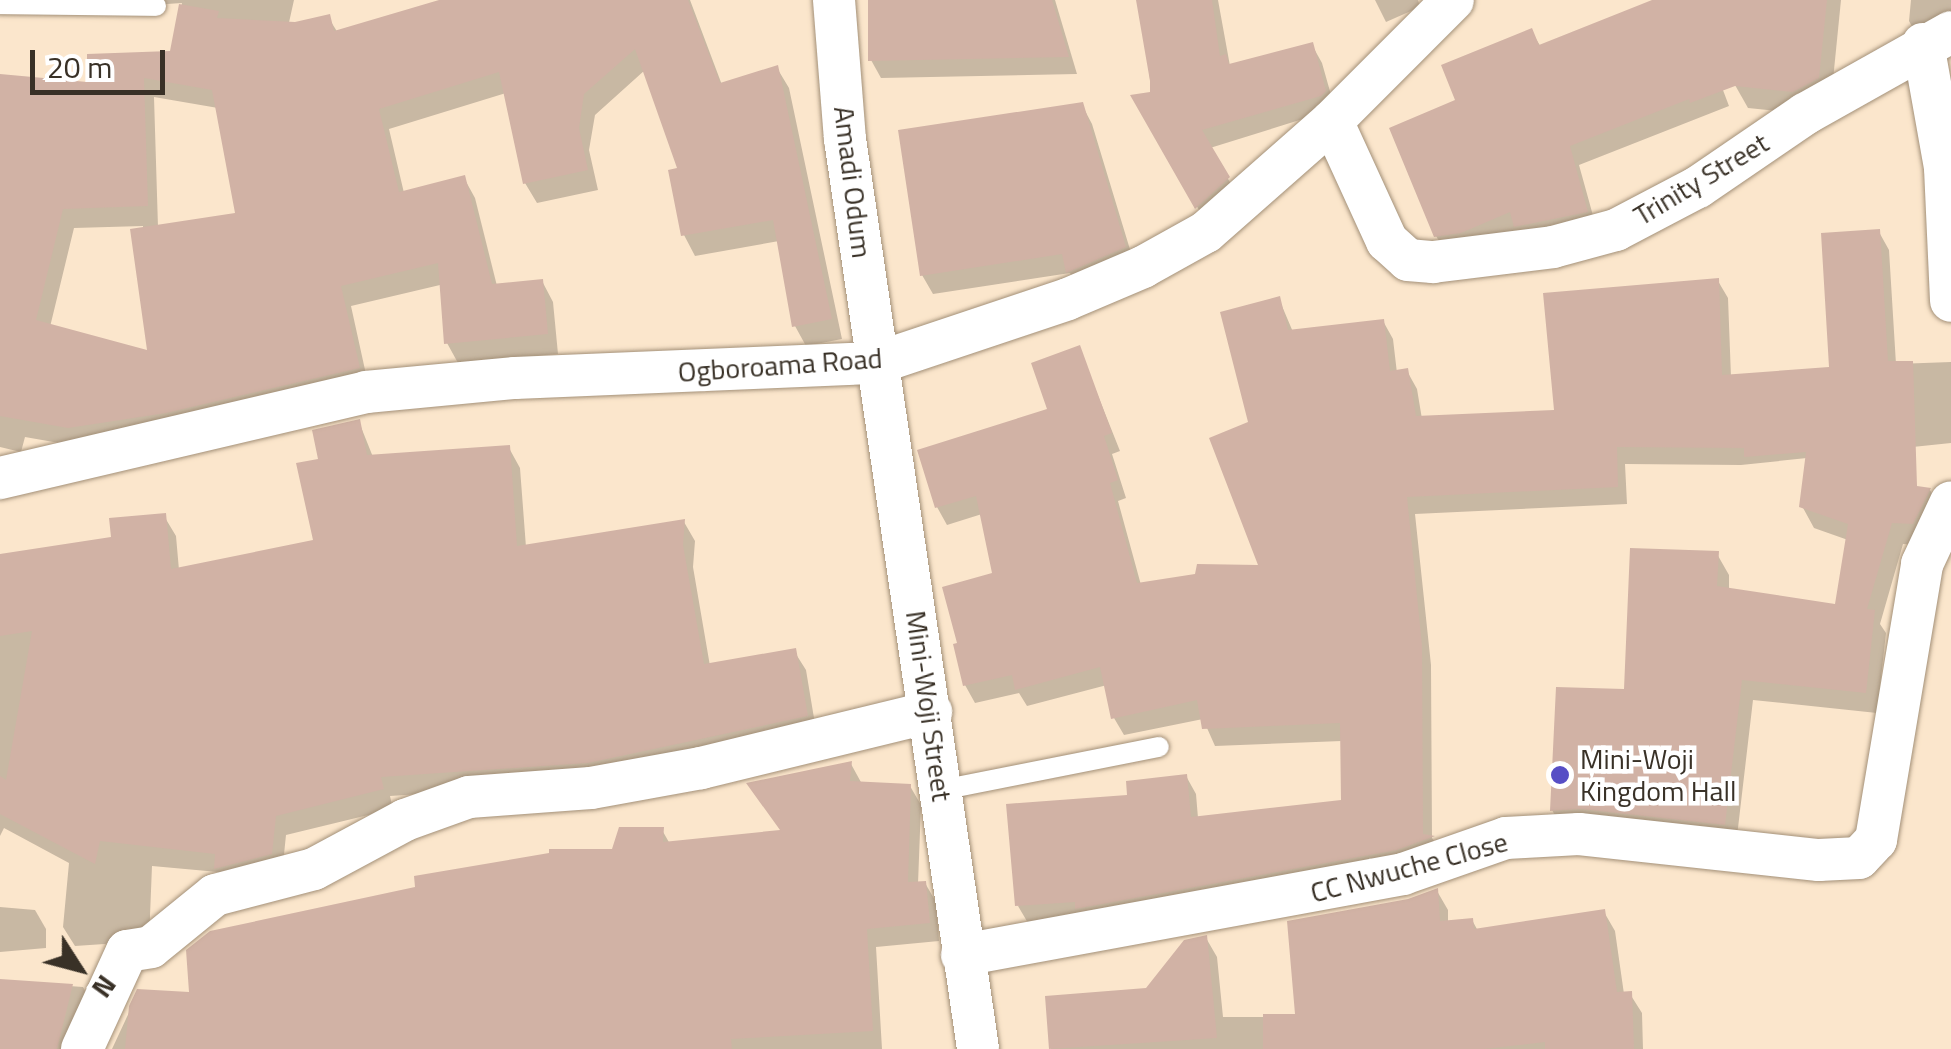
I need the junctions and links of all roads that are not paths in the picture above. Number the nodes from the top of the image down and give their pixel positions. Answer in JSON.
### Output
{"nodes":[{"id":1,"x":834,"y":0,"type":"edge"},
{"id":2,"x":1453,"y":0,"type":"edge"},
{"id":3,"x":0,"y":4,"type":"edge"},
{"id":4,"x":156,"y":6,"type":"dead end"},
{"id":5,"x":1937,"y":38,"type":"edge"},
{"id":6,"x":1332,"y":121,"type":"junction"},
{"id":7,"x":1951,"y":301,"type":"edge"},
{"id":8,"x":878,"y":363,"type":"junction"},
{"id":9,"x":0,"y":478,"type":"edge"},
{"id":10,"x":1948,"y":518,"type":"edge"},
{"id":11,"x":931,"y":712,"type":"junction"},
{"id":12,"x":1158,"y":747,"type":"dead end"},
{"id":13,"x":941,"y":790,"type":"junction"},
{"id":14,"x":962,"y":956,"type":"junction"},
{"id":15,"x":82,"y":1049,"type":"edge"},
{"id":16,"x":978,"y":1049,"type":"edge"}],
"edges":[{"from":1,"to":8,"type":"street","name":"Amadi Odum"},
{"from":2,"to":6,"type":"street","name":"Ogboroama Road"},
{"from":3,"to":4,"type":"lane"},
{"from":5,"to":6,"type":"street","name":"Trinity Street"},
{"from":5,"to":7,"type":"street"},
{"from":6,"to":8,"type":"street","name":"Ogboroama Road"},
{"from":8,"to":9,"type":"street","name":"Ogboroama Road"},
{"from":8,"to":11,"type":"street","name":"Mini-Woji Street"},
{"from":10,"to":14,"type":"street","name":"CC Nwuche Close"},
{"from":11,"to":13,"type":"street","name":"Mini-Woji Street"},
{"from":11,"to":15,"type":"street"},
{"from":12,"to":13,"type":"lane"},
{"from":13,"to":14,"type":"street","name":"Mini-Woji Street"},
{"from":14,"to":16,"type":"street","name":"Mini-Woji Street"}]}
